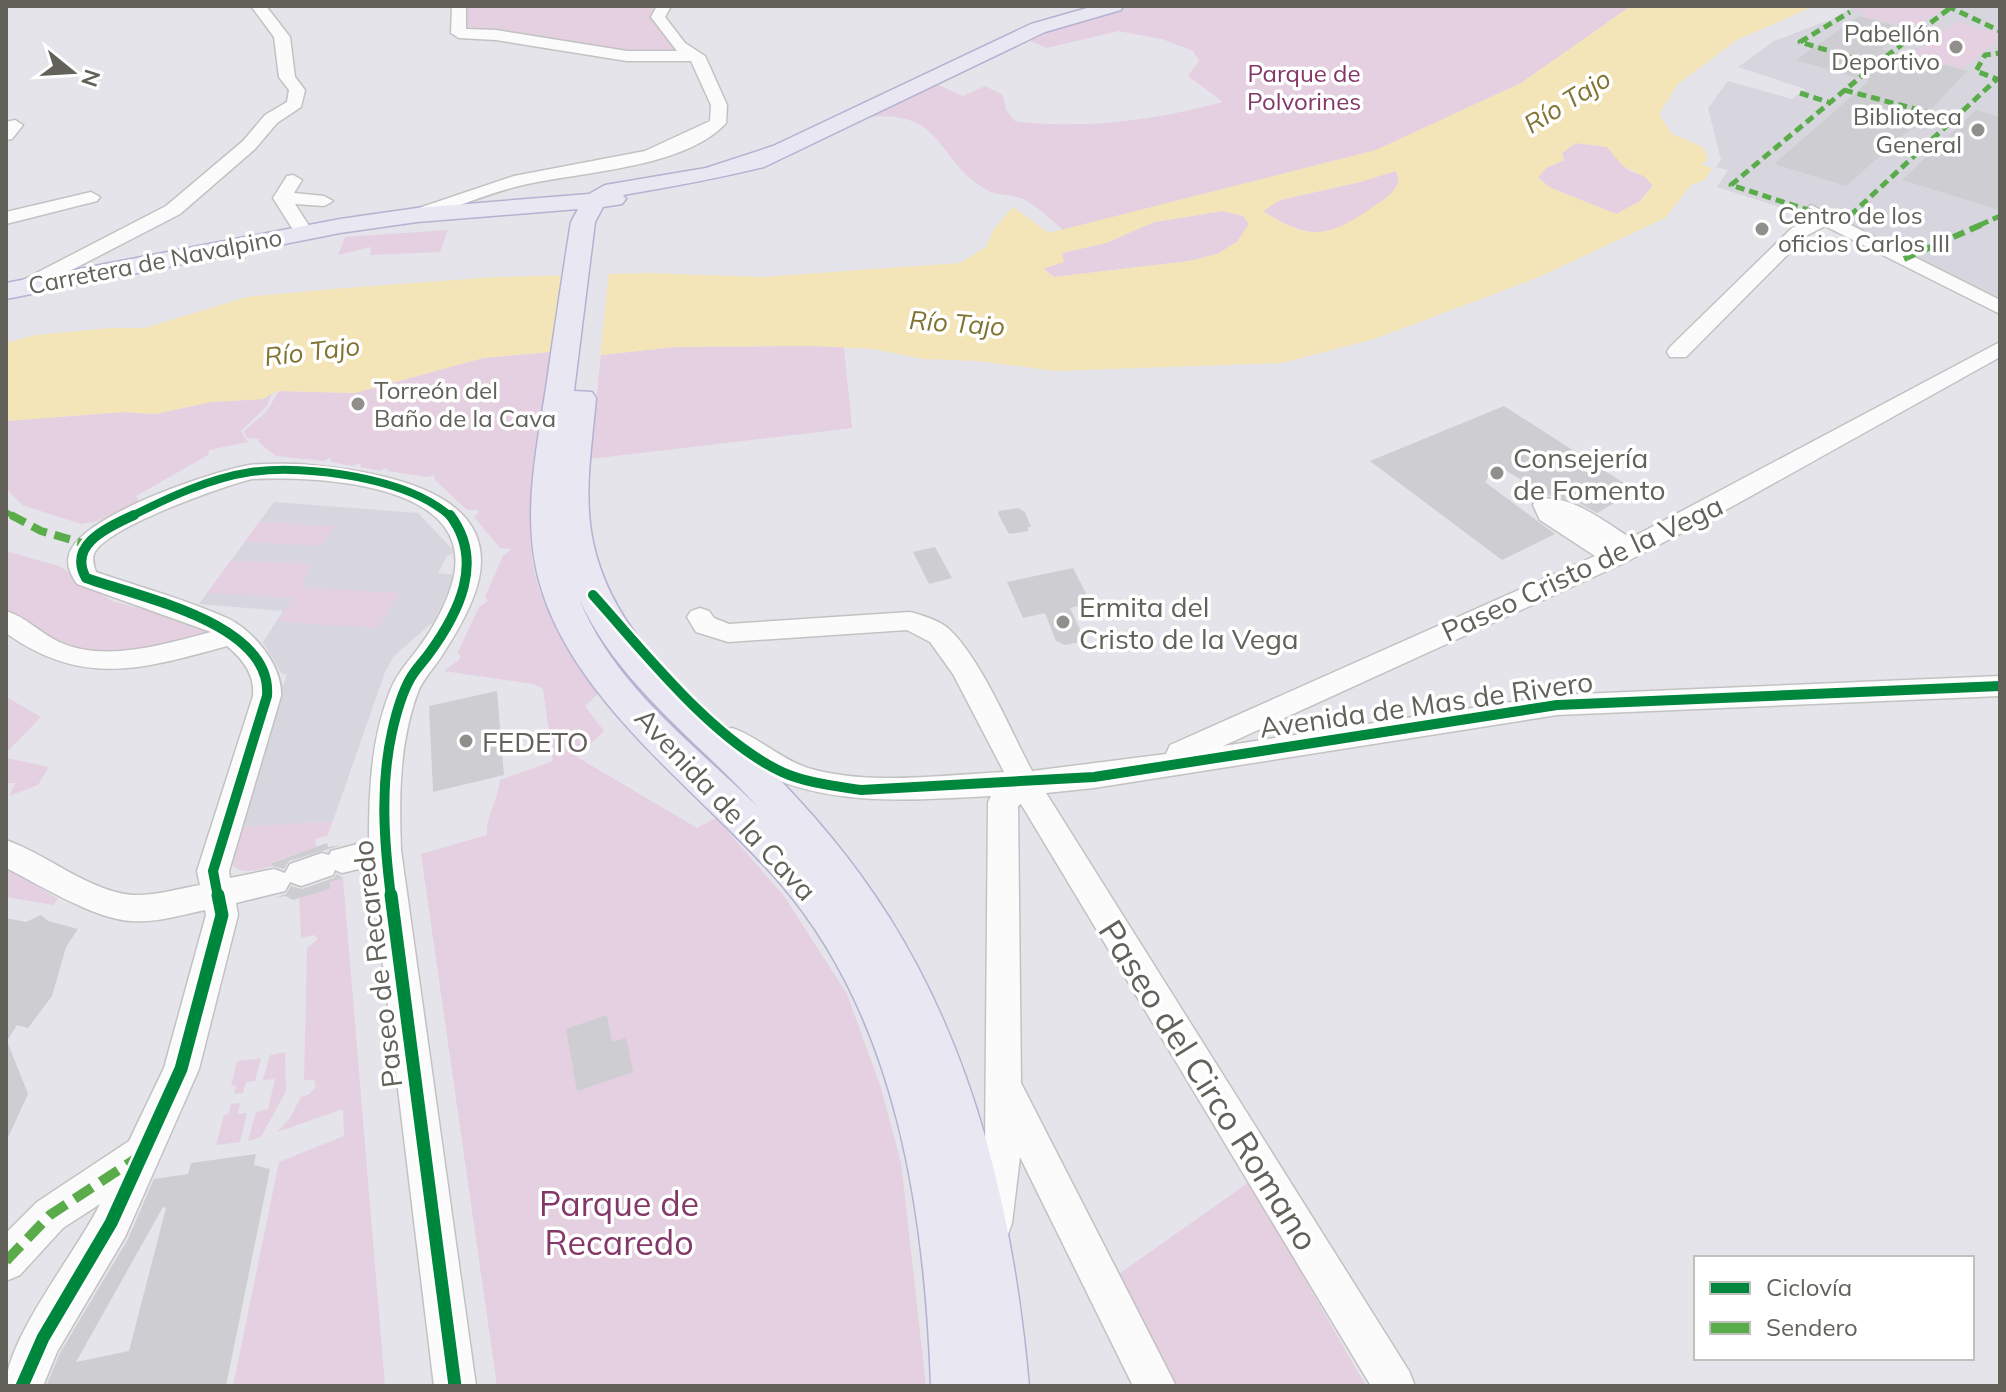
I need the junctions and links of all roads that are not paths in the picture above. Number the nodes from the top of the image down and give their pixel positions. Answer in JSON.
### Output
{"nodes":[{"id":1,"x":258,"y":6,"type":"edge"},
{"id":2,"x":459,"y":6,"type":"edge"},
{"id":3,"x":664,"y":6,"type":"edge"},
{"id":4,"x":1114,"y":6,"type":"edge"},
{"id":5,"x":697,"y":56,"type":"junction"},
{"id":6,"x":6,"y":128,"type":"edge"},
{"id":7,"x":6,"y":135,"type":"edge"},
{"id":8,"x":778,"y":151,"type":"junction"},
{"id":9,"x":293,"y":180,"type":"dead end"},
{"id":10,"x":91,"y":197,"type":"dead end"},
{"id":11,"x":282,"y":198,"type":"junction"},
{"id":12,"x":324,"y":201,"type":"dead end"},
{"id":13,"x":589,"y":209,"type":"junction"},
{"id":14,"x":448,"y":212,"type":"junction"},
{"id":15,"x":417,"y":215,"type":"junction"},
{"id":16,"x":6,"y":218,"type":"edge"},
{"id":17,"x":304,"y":232,"type":"junction"},
{"id":18,"x":16,"y":289,"type":"edge"},
{"id":19,"x":2000,"y":308,"type":"edge"},
{"id":20,"x":2000,"y":348,"type":"edge"},
{"id":21,"x":1678,"y":352,"type":"dead end"},
{"id":22,"x":566,"y":428,"type":"junction"},
{"id":23,"x":593,"y":595,"type":"junction"},
{"id":24,"x":700,"y":617,"type":"dead end"},
{"id":25,"x":6,"y":620,"type":"edge"},
{"id":26,"x":233,"y":635,"type":"junction"},
{"id":27,"x":2000,"y":686,"type":"edge"},
{"id":28,"x":1154,"y":765,"type":"junction"},
{"id":29,"x":1024,"y":783,"type":"junction"},
{"id":30,"x":861,"y":790,"type":"joint"},
{"id":31,"x":385,"y":850,"type":"junction"},
{"id":32,"x":6,"y":853,"type":"edge"},
{"id":33,"x":217,"y":895,"type":"junction"},
{"id":34,"x":1002,"y":1085,"type":"junction"},
{"id":35,"x":146,"y":1152,"type":"junction"},
{"id":36,"x":989,"y":1256,"type":"junction"},
{"id":37,"x":6,"y":1261,"type":"edge"},
{"id":38,"x":22,"y":1386,"type":"edge"},
{"id":39,"x":455,"y":1386,"type":"edge"},
{"id":40,"x":958,"y":1386,"type":"edge"},
{"id":41,"x":1002,"y":1386,"type":"edge"},
{"id":42,"x":1155,"y":1386,"type":"edge"},
{"id":43,"x":1394,"y":1386,"type":"edge"}],
"edges":[{"from":1,"to":18,"type":"street"},
{"from":2,"to":5,"type":"street"},
{"from":3,"to":5,"type":"street"},
{"from":4,"to":8,"type":"main road"},
{"from":5,"to":15,"type":"street"},
{"from":6,"to":7,"type":"street"},
{"from":8,"to":13,"type":"main road"},
{"from":8,"to":13,"type":"main road"},
{"from":9,"to":11,"type":"street","name":"Carretera de Navalpino"},
{"from":10,"to":16,"type":"street"},
{"from":11,"to":12,"type":"street"},
{"from":11,"to":17,"type":"street","name":"Carretera de Navalpino"},
{"from":13,"to":14,"type":"main road"},
{"from":13,"to":14,"type":"main road"},
{"from":13,"to":22,"type":"main road","name":"Avenida de la Cava"},
{"from":13,"to":22,"type":"main road","name":"Avenida de la Cava"},
{"from":14,"to":15,"type":"main road","name":"Carretera de Navalpino"},
{"from":15,"to":17,"type":"main road","name":"Carretera de Navalpino"},
{"from":17,"to":18,"type":"main road","name":"Carretera de Navalpino"},
{"from":19,"to":21,"type":"street"},
{"from":20,"to":28,"type":"street","name":"Paseo Cristo de la Vega"},
{"from":22,"to":23,"type":"main road","name":"Avenida de la Cava"},
{"from":22,"to":40,"type":"main road","name":"Avenida de la Cava"},
{"from":23,"to":30,"type":"street","name":"Avenida de la Cava"},
{"from":23,"to":36,"type":"main road","name":"Avenida de la Cava"},
{"from":24,"to":29,"type":"street","name":"Paseo del Circo Romano"},
{"from":25,"to":26,"type":"street"},
{"from":26,"to":31,"type":"street","name":"Paseo de Recaredo"},
{"from":26,"to":33,"type":"street"},
{"from":27,"to":28,"type":"street","name":"Avenida de Mas de Rivero"},
{"from":28,"to":29,"type":"street","name":"Avenida de Mas de Rivero"},
{"from":29,"to":30,"type":"street","name":"Avenida de Mas de Rivero"},
{"from":29,"to":34,"type":"street"},
{"from":29,"to":43,"type":"street","name":"Paseo del Circo Romano"},
{"from":31,"to":33,"type":"street"},
{"from":31,"to":39,"type":"street","name":"Paseo de Recaredo"},
{"from":32,"to":33,"type":"street"},
{"from":33,"to":35,"type":"street"},
{"from":34,"to":36,"type":"street"},
{"from":34,"to":42,"type":"street"},
{"from":35,"to":37,"type":"street"},
{"from":35,"to":38,"type":"street"},
{"from":36,"to":41,"type":"main road","name":"Avenida de la Cava"}]}
